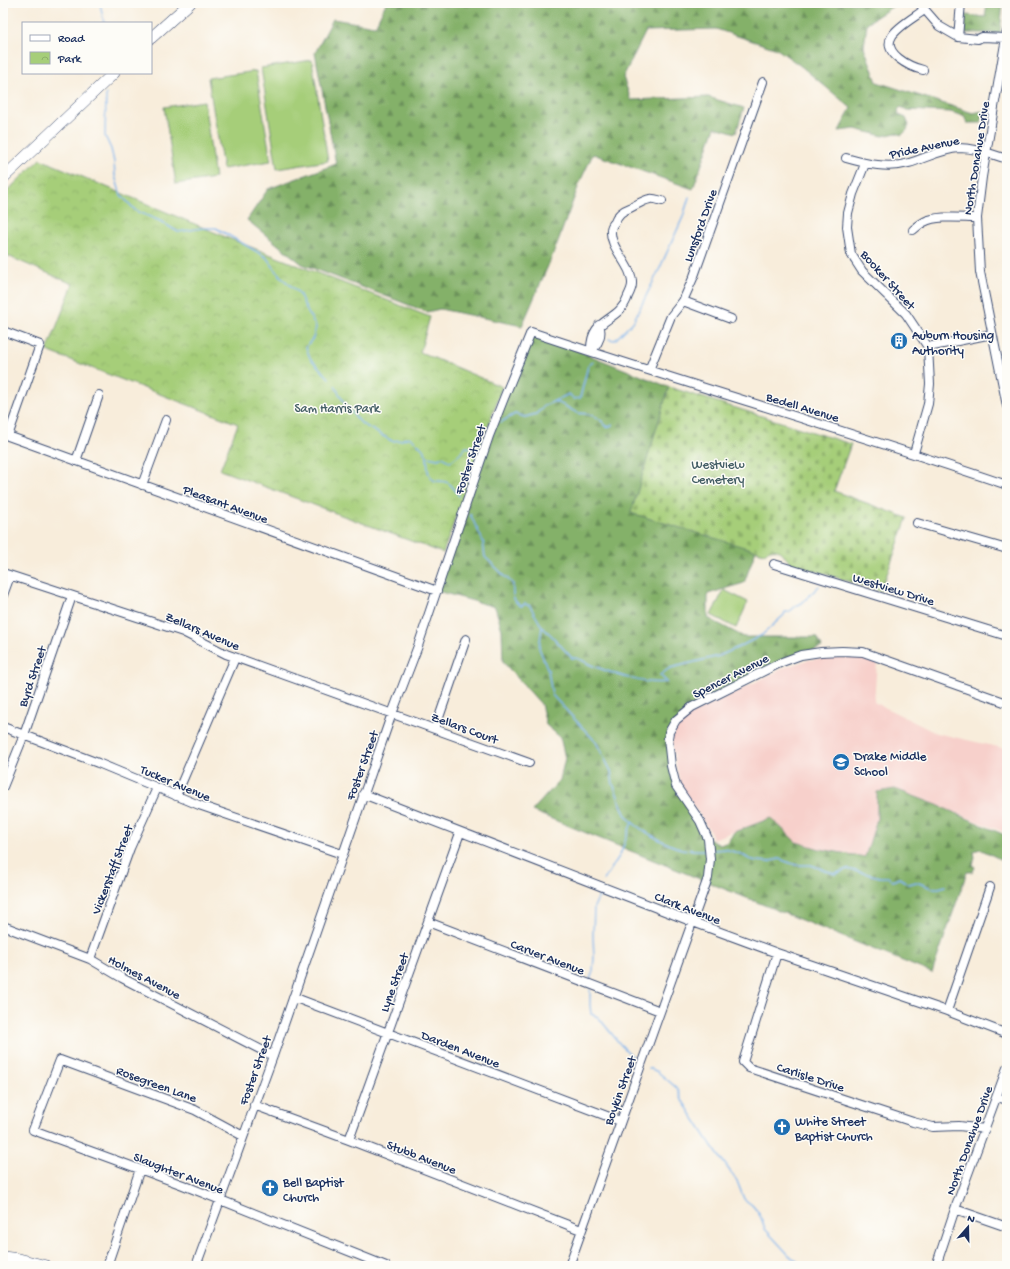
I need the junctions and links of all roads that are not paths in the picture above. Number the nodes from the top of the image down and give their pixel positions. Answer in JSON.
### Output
{"nodes":[{"id":1,"x":190,"y":3,"type":"edge"},
{"id":2,"x":961,"y":3,"type":"edge"},
{"id":3,"x":922,"y":6,"type":"edge"},
{"id":4,"x":1007,"y":35,"type":"edge"},
{"id":5,"x":152,"y":37,"type":"edge"},
{"id":6,"x":958,"y":37,"type":"junction"},
{"id":7,"x":923,"y":70,"type":"dead end"},
{"id":8,"x":113,"y":74,"type":"edge"},
{"id":9,"x":763,"y":82,"type":"dead end"},
{"id":10,"x":986,"y":152,"type":"junction"},
{"id":11,"x":846,"y":158,"type":"dead end"},
{"id":12,"x":1007,"y":159,"type":"edge"},
{"id":13,"x":865,"y":164,"type":"junction"},
{"id":14,"x":3,"y":178,"type":"edge"},
{"id":15,"x":662,"y":201,"type":"dead end"},
{"id":16,"x":977,"y":218,"type":"junction"},
{"id":17,"x":913,"y":230,"type":"dead end"},
{"id":18,"x":683,"y":301,"type":"junction"},
{"id":19,"x":731,"y":319,"type":"dead end"},
{"id":20,"x":3,"y":331,"type":"edge"},
{"id":21,"x":992,"y":334,"type":"junction"},
{"id":22,"x":928,"y":347,"type":"junction"},
{"id":23,"x":591,"y":352,"type":"junction"},
{"id":24,"x":1007,"y":362,"type":"edge"},
{"id":25,"x":998,"y":364,"type":"junction"},
{"id":26,"x":649,"y":370,"type":"junction"},
{"id":27,"x":99,"y":395,"type":"dead end"},
{"id":28,"x":1007,"y":406,"type":"edge"},
{"id":29,"x":166,"y":420,"type":"dead end"},
{"id":30,"x":914,"y":453,"type":"junction"},
{"id":31,"x":76,"y":461,"type":"junction"},
{"id":32,"x":142,"y":485,"type":"junction"},
{"id":33,"x":1007,"y":485,"type":"edge"},
{"id":34,"x":917,"y":523,"type":"dead end"},
{"id":35,"x":1007,"y":548,"type":"edge"},
{"id":36,"x":774,"y":564,"type":"dead end"},
{"id":37,"x":6,"y":574,"type":"edge"},
{"id":38,"x":437,"y":591,"type":"junction"},
{"id":39,"x":3,"y":595,"type":"edge"},
{"id":40,"x":72,"y":596,"type":"junction"},
{"id":41,"x":1007,"y":636,"type":"edge"},
{"id":42,"x":466,"y":639,"type":"dead end"},
{"id":43,"x":236,"y":658,"type":"junction"},
{"id":44,"x":1007,"y":703,"type":"edge"},
{"id":45,"x":392,"y":713,"type":"junction"},
{"id":46,"x":3,"y":728,"type":"edge"},
{"id":47,"x":435,"y":729,"type":"junction"},
{"id":48,"x":24,"y":734,"type":"junction"},
{"id":49,"x":529,"y":763,"type":"dead end"},
{"id":50,"x":3,"y":787,"type":"edge"},
{"id":51,"x":157,"y":788,"type":"junction"},
{"id":52,"x":363,"y":794,"type":"junction"},
{"id":53,"x":176,"y":796,"type":"junction"},
{"id":54,"x":460,"y":833,"type":"junction"},
{"id":55,"x":342,"y":854,"type":"junction"},
{"id":56,"x":990,"y":887,"type":"dead end"},
{"id":57,"x":428,"y":922,"type":"junction"},
{"id":58,"x":693,"y":922,"type":"junction"},
{"id":59,"x":3,"y":926,"type":"edge"},
{"id":60,"x":776,"y":953,"type":"junction"},
{"id":61,"x":90,"y":959,"type":"junction"},
{"id":62,"x":293,"y":997,"type":"junction"},
{"id":63,"x":660,"y":1011,"type":"junction"},
{"id":64,"x":947,"y":1012,"type":"junction"},
{"id":65,"x":388,"y":1032,"type":"junction"},
{"id":66,"x":1007,"y":1034,"type":"edge"},
{"id":67,"x":273,"y":1056,"type":"junction"},
{"id":68,"x":60,"y":1060,"type":"joint"},
{"id":69,"x":1007,"y":1068,"type":"edge"},
{"id":70,"x":996,"y":1097,"type":"junction"},
{"id":71,"x":1007,"y":1100,"type":"edge"},
{"id":72,"x":254,"y":1106,"type":"junction"},
{"id":73,"x":620,"y":1121,"type":"junction"},
{"id":74,"x":985,"y":1129,"type":"junction"},
{"id":75,"x":243,"y":1136,"type":"junction"},
{"id":76,"x":349,"y":1140,"type":"junction"},
{"id":77,"x":140,"y":1170,"type":"junction"},
{"id":78,"x":220,"y":1200,"type":"junction"},
{"id":79,"x":955,"y":1209,"type":"junction"},
{"id":80,"x":1007,"y":1227,"type":"edge"},
{"id":81,"x":581,"y":1230,"type":"junction"},
{"id":82,"x":3,"y":1257,"type":"edge"},
{"id":83,"x":939,"y":1265,"type":"edge"},
{"id":84,"x":46,"y":1266,"type":"edge"},
{"id":85,"x":106,"y":1266,"type":"edge"},
{"id":86,"x":196,"y":1266,"type":"edge"},
{"id":87,"x":386,"y":1266,"type":"edge"},
{"id":88,"x":569,"y":1266,"type":"edge"}],
"edges":[{"from":1,"to":5,"type":"main road"},
{"from":2,"to":6,"type":"street"},
{"from":3,"to":6,"type":"street"},
{"from":3,"to":7,"type":"street"},
{"from":4,"to":6,"type":"street"},
{"from":4,"to":10,"type":"street","name":"North Donahue Drive"},
{"from":8,"to":14,"type":"main road"},
{"from":9,"to":18,"type":"street","name":"Lunsford Drive"},
{"from":10,"to":12,"type":"street","name":"Pride Avenue"},
{"from":10,"to":13,"type":"street","name":"Pride Avenue"},
{"from":10,"to":16,"type":"street","name":"North Donahue Drive"},
{"from":11,"to":13,"type":"street","name":"Pride Avenue"},
{"from":13,"to":22,"type":"street","name":"Booker Street"},
{"from":15,"to":23,"type":"street"},
{"from":16,"to":17,"type":"street"},
{"from":16,"to":21,"type":"street","name":"North Donahue Drive"},
{"from":18,"to":19,"type":"street"},
{"from":18,"to":26,"type":"street","name":"Lunsford Drive"},
{"from":20,"to":31,"type":"street","name":"Pleasant Avenue"},
{"from":21,"to":22,"type":"street"},
{"from":21,"to":25,"type":"street","name":"North Donahue Drive"},
{"from":22,"to":30,"type":"street"},
{"from":23,"to":26,"type":"street","name":"Bedell Avenue"},
{"from":23,"to":38,"type":"street","name":"Foster Street"},
{"from":24,"to":25,"type":"street"},
{"from":25,"to":28,"type":"street","name":"North Donahue Drive"},
{"from":26,"to":30,"type":"street","name":"Bedell Avenue"},
{"from":27,"to":31,"type":"street"},
{"from":29,"to":32,"type":"street"},
{"from":30,"to":33,"type":"street","name":"Bedell Avenue"},
{"from":31,"to":32,"type":"street","name":"Pleasant Avenue"},
{"from":32,"to":38,"type":"street","name":"Pleasant Avenue"},
{"from":34,"to":35,"type":"street"},
{"from":36,"to":41,"type":"street","name":"Westview Drive"},
{"from":37,"to":39,"type":"street"},
{"from":37,"to":40,"type":"street","name":"Zellars Avenue"},
{"from":38,"to":45,"type":"street","name":"Foster Street"},
{"from":40,"to":43,"type":"street","name":"Zellars Avenue"},
{"from":40,"to":48,"type":"street","name":"Byrd Street"},
{"from":42,"to":47,"type":"street"},
{"from":43,"to":45,"type":"street","name":"Zellars Avenue"},
{"from":43,"to":53,"type":"street"},
{"from":44,"to":58,"type":"street","name":"Spencer Avenue"},
{"from":45,"to":47,"type":"street","name":"Zellars Court"},
{"from":45,"to":52,"type":"street","name":"Foster Street"},
{"from":46,"to":48,"type":"street","name":"Tucker Avenue"},
{"from":47,"to":49,"type":"street","name":"Zellars Court"},
{"from":48,"to":50,"type":"street","name":"Byrd Street"},
{"from":48,"to":51,"type":"street","name":"Tucker Avenue"},
{"from":51,"to":53,"type":"street","name":"Tucker Avenue"},
{"from":51,"to":61,"type":"street","name":"Vickerstaff Street"},
{"from":52,"to":54,"type":"street","name":"Clark Avenue"},
{"from":52,"to":55,"type":"street","name":"Foster Street"},
{"from":53,"to":55,"type":"street","name":"Tucker Avenue"},
{"from":54,"to":57,"type":"street","name":"Lyne Street"},
{"from":54,"to":58,"type":"street","name":"Clark Avenue"},
{"from":55,"to":62,"type":"street","name":"Foster Street"},
{"from":56,"to":64,"type":"street"},
{"from":57,"to":63,"type":"street","name":"Carver Avenue"},
{"from":57,"to":65,"type":"street","name":"Lyne Street"},
{"from":58,"to":60,"type":"street","name":"Clark Avenue"},
{"from":58,"to":63,"type":"street","name":"Boykin Street"},
{"from":59,"to":61,"type":"street","name":"Holmes Avenue"},
{"from":60,"to":64,"type":"street","name":"Clark Avenue"},
{"from":60,"to":74,"type":"street","name":"Carlisle Drive"},
{"from":61,"to":67,"type":"street","name":"Holmes Avenue"},
{"from":62,"to":65,"type":"street","name":"Darden Avenue"},
{"from":62,"to":67,"type":"street","name":"Foster Street"},
{"from":63,"to":73,"type":"street","name":"Boykin Street"},
{"from":64,"to":66,"type":"street","name":"Clark Avenue"},
{"from":65,"to":73,"type":"street","name":"Darden Avenue"},
{"from":65,"to":76,"type":"street","name":"Lyne Street"},
{"from":67,"to":72,"type":"street","name":"Foster Street"},
{"from":68,"to":75,"type":"street","name":"Rosegreen Lane"},
{"from":68,"to":77,"type":"street","name":"Slaughter Avenue"},
{"from":69,"to":70,"type":"street","name":"North Donahue Drive"},
{"from":70,"to":71,"type":"street"},
{"from":70,"to":74,"type":"street","name":"North Donahue Drive"},
{"from":72,"to":75,"type":"street","name":"Foster Street"},
{"from":72,"to":76,"type":"street","name":"Stubb Avenue"},
{"from":73,"to":81,"type":"street","name":"Boykin Street"},
{"from":74,"to":79,"type":"street","name":"North Donahue Drive"},
{"from":75,"to":78,"type":"street","name":"Foster Street"},
{"from":76,"to":81,"type":"street","name":"Stubb Avenue"},
{"from":77,"to":78,"type":"street","name":"Slaughter Avenue"},
{"from":77,"to":85,"type":"street"},
{"from":78,"to":86,"type":"street","name":"Foster Street"},
{"from":78,"to":87,"type":"street","name":"Slaughter Avenue"},
{"from":79,"to":80,"type":"street"},
{"from":79,"to":83,"type":"street","name":"North Donahue Drive"},
{"from":81,"to":88,"type":"street","name":"Boykin Street"},
{"from":82,"to":84,"type":"main road"}]}
